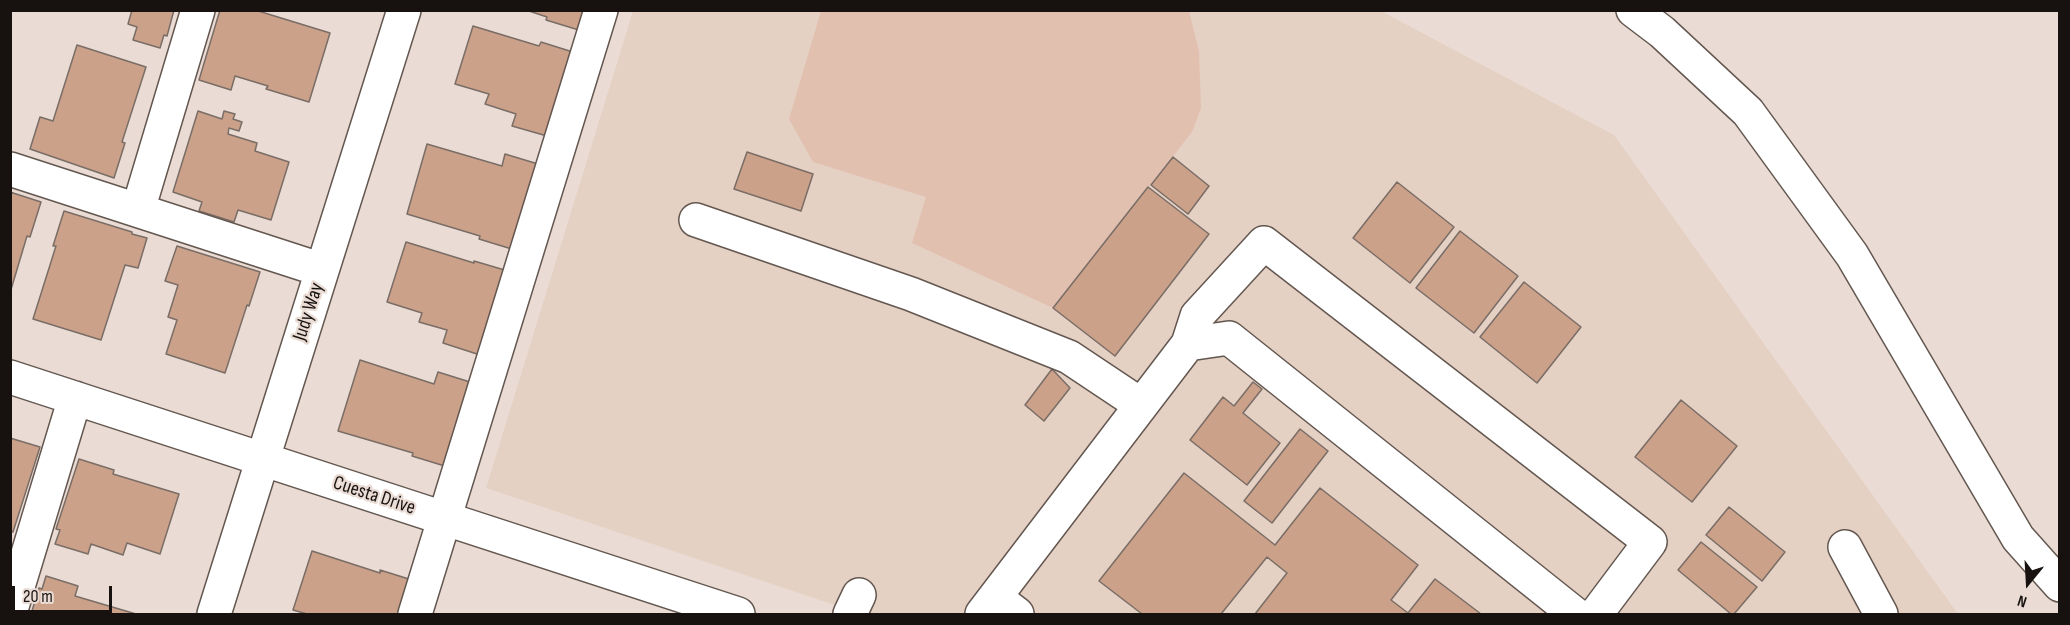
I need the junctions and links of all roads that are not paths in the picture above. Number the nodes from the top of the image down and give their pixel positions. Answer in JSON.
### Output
{"nodes":[{"id":1,"x":198,"y":10,"type":"edge"},
{"id":2,"x":404,"y":10,"type":"edge"},
{"id":3,"x":601,"y":10,"type":"edge"},
{"id":4,"x":1633,"y":10,"type":"edge"},
{"id":5,"x":10,"y":169,"type":"edge"},
{"id":6,"x":138,"y":210,"type":"junction"},
{"id":7,"x":696,"y":220,"type":"dead end"},
{"id":8,"x":322,"y":270,"type":"junction"},
{"id":9,"x":1188,"y":344,"type":"junction"},
{"id":10,"x":10,"y":377,"type":"edge"},
{"id":11,"x":75,"y":398,"type":"junction"},
{"id":12,"x":1142,"y":405,"type":"junction"},
{"id":13,"x":262,"y":459,"type":"junction"},
{"id":14,"x":444,"y":519,"type":"junction"},
{"id":15,"x":1845,"y":547,"type":"dead end"},
{"id":16,"x":2060,"y":585,"type":"edge"},
{"id":17,"x":998,"y":609,"type":"edge"},
{"id":18,"x":10,"y":613,"type":"edge"},
{"id":19,"x":214,"y":615,"type":"edge"},
{"id":20,"x":415,"y":615,"type":"edge"},
{"id":21,"x":738,"y":615,"type":"edge"},
{"id":22,"x":1575,"y":615,"type":"edge"},
{"id":23,"x":1596,"y":615,"type":"edge"},
{"id":24,"x":1881,"y":615,"type":"edge"}],
"edges":[{"from":1,"to":6,"type":"main road"},
{"from":2,"to":8,"type":"main road","name":"Judy Way"},
{"from":3,"to":14,"type":"main road"},
{"from":4,"to":16,"type":"main road"},
{"from":5,"to":6,"type":"main road"},
{"from":6,"to":8,"type":"main road"},
{"from":7,"to":12,"type":"main road"},
{"from":8,"to":13,"type":"main road","name":"Judy Way"},
{"from":9,"to":12,"type":"main road"},
{"from":9,"to":22,"type":"main road"},
{"from":9,"to":23,"type":"main road"},
{"from":10,"to":11,"type":"main road","name":"Cuesta Drive"},
{"from":11,"to":13,"type":"main road","name":"Cuesta Drive"},
{"from":11,"to":18,"type":"main road"},
{"from":12,"to":17,"type":"main road"},
{"from":13,"to":14,"type":"main road","name":"Cuesta Drive"},
{"from":13,"to":19,"type":"main road","name":"Judy Way"},
{"from":14,"to":20,"type":"main road"},
{"from":14,"to":21,"type":"main road","name":"Cuesta Drive"},
{"from":15,"to":24,"type":"main road"}]}
